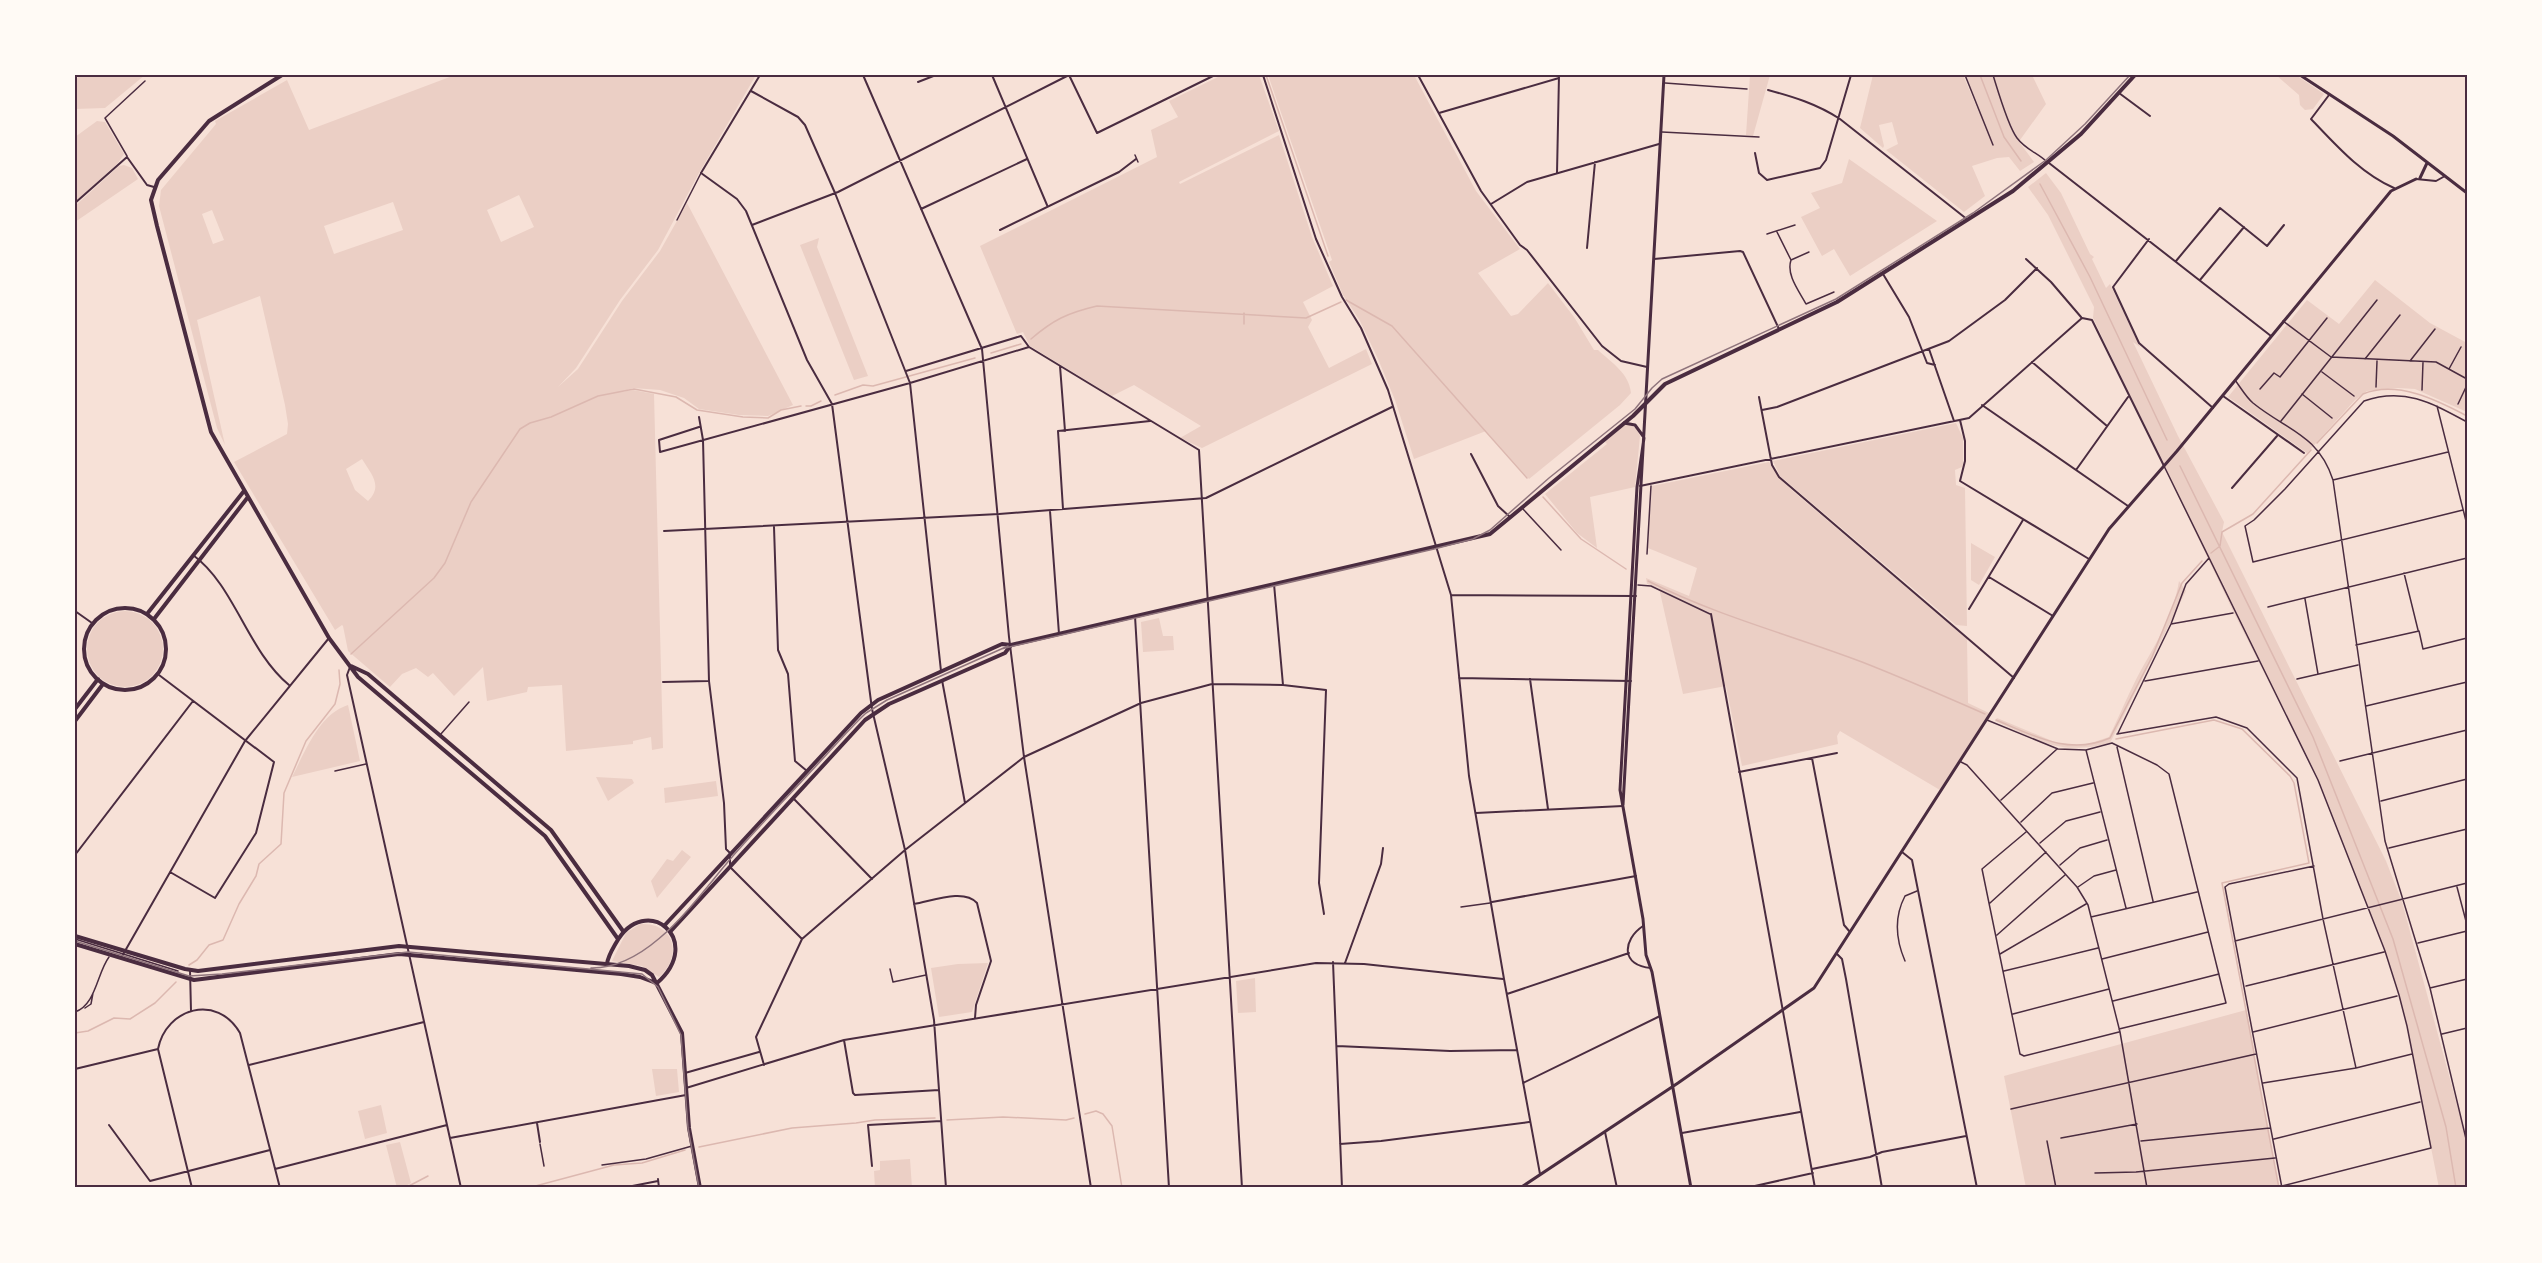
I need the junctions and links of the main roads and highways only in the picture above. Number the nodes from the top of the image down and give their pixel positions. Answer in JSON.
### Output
{"nodes":[{"id":1,"x":282,"y":75,"type":"edge"},
{"id":2,"x":2134,"y":75,"type":"edge"},
{"id":3,"x":244,"y":490,"type":"junction"},
{"id":4,"x":248,"y":497,"type":"junction"},
{"id":5,"x":147,"y":614,"type":"junction"},
{"id":6,"x":154,"y":619,"type":"junction"},
{"id":7,"x":1011,"y":645,"type":"junction"},
{"id":8,"x":350,"y":666,"type":"junction"},
{"id":9,"x":98,"y":679,"type":"junction"},
{"id":10,"x":103,"y":684,"type":"junction"},
{"id":11,"x":75,"y":709,"type":"edge"},
{"id":12,"x":75,"y":721,"type":"edge"},
{"id":13,"x":664,"y":926,"type":"junction"},
{"id":14,"x":623,"y":931,"type":"junction"},
{"id":15,"x":670,"y":932,"type":"junction"},
{"id":16,"x":75,"y":937,"type":"edge"},
{"id":17,"x":618,"y":939,"type":"junction"},
{"id":18,"x":75,"y":944,"type":"edge"},
{"id":19,"x":122,"y":954,"type":"junction"},
{"id":20,"x":607,"y":964,"type":"junction"},
{"id":21,"x":607,"y":973,"type":"junction"},
{"id":22,"x":657,"y":983,"type":"junction"},
{"id":23,"x":700,"y":1188,"type":"edge"}],
"edges":[{"from":1,"to":3,"type":"main road"},
{"from":2,"to":7,"type":"main road"},
{"from":3,"to":4,"type":"main road"},
{"from":3,"to":5,"type":"main road"},
{"from":4,"to":6,"type":"main road"},
{"from":4,"to":8,"type":"main road"},
{"from":5,"to":6,"type":"main road"},
{"from":5,"to":9,"type":"main road"},
{"from":6,"to":10,"type":"main road"},
{"from":7,"to":13,"type":"main road"},
{"from":7,"to":15,"type":"main road"},
{"from":8,"to":14,"type":"main road"},
{"from":8,"to":17,"type":"main road"},
{"from":9,"to":10,"type":"main road"},
{"from":9,"to":11,"type":"main road"},
{"from":10,"to":12,"type":"main road"},
{"from":13,"to":14,"type":"main road"},
{"from":13,"to":15,"type":"main road"},
{"from":14,"to":17,"type":"main road"},
{"from":15,"to":22,"type":"main road"},
{"from":16,"to":19,"type":"main road"},
{"from":17,"to":20,"type":"main road"},
{"from":18,"to":19,"type":"main road"},
{"from":19,"to":20,"type":"main road"},
{"from":19,"to":21,"type":"main road"},
{"from":20,"to":21,"type":"main road"},
{"from":20,"to":22,"type":"main road"},
{"from":21,"to":22,"type":"main road"},
{"from":22,"to":23,"type":"main road"}]}
